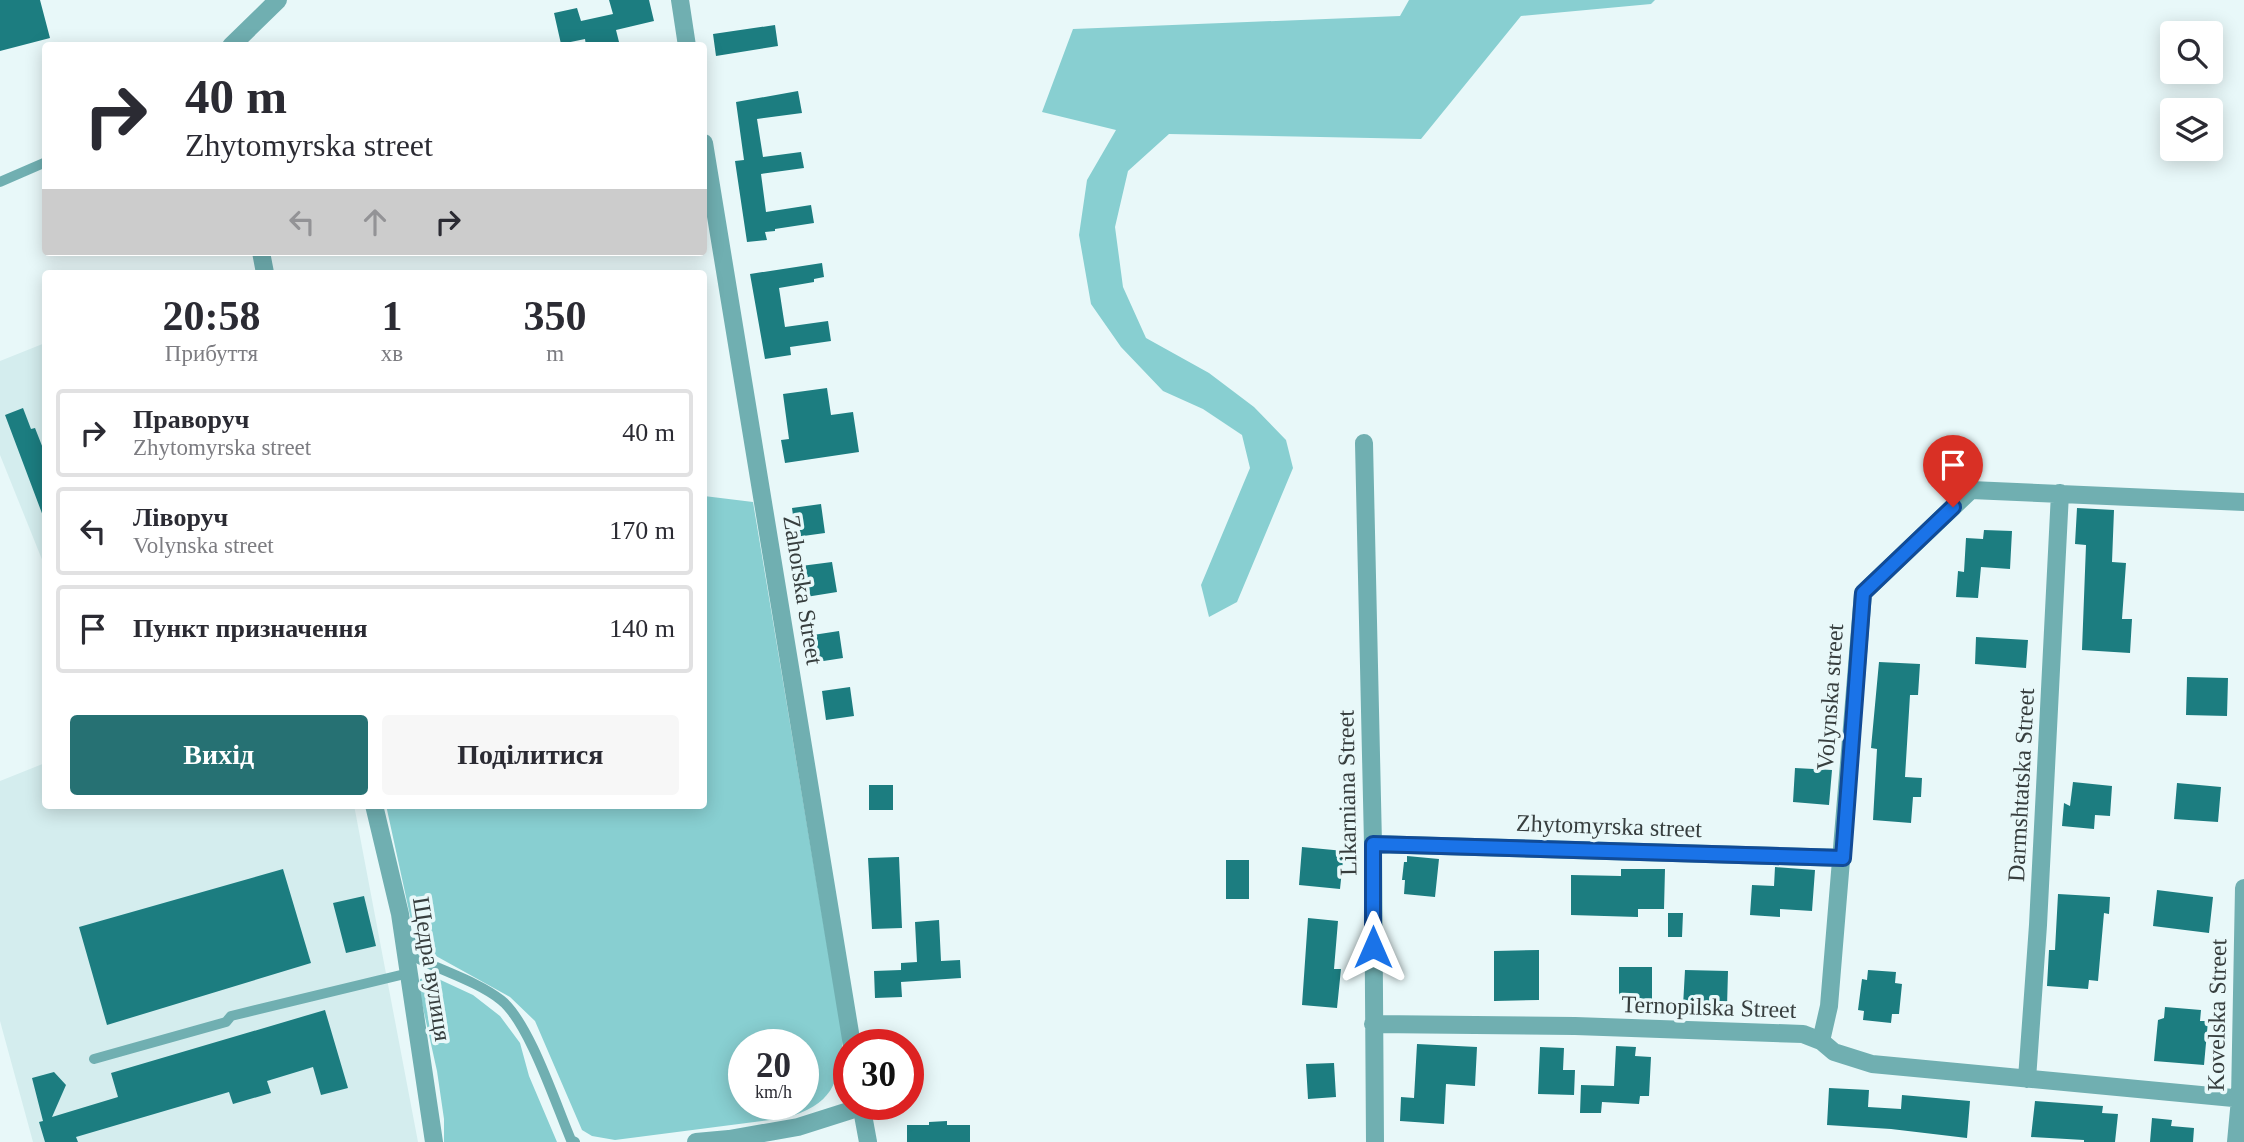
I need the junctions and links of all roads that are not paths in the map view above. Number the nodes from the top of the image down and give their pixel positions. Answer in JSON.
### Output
{"nodes":[{"id":1,"x":278,"y":0,"type":"edge"},
{"id":2,"x":680,"y":0,"type":"edge"},
{"id":3,"x":235,"y":42,"type":"edge"},
{"id":4,"x":686,"y":42,"type":"edge"},
{"id":5,"x":707,"y":161,"type":"edge"},
{"id":6,"x":42,"y":165,"type":"edge"},
{"id":7,"x":0,"y":182,"type":"edge"},
{"id":8,"x":1364,"y":443,"type":"dead end"},
{"id":9,"x":2060,"y":493,"type":"junction"},
{"id":10,"x":2244,"y":502,"type":"edge"},
{"id":11,"x":375,"y":809,"type":"edge"},
{"id":12,"x":1373,"y":844,"type":"junction"},
{"id":13,"x":1843,"y":858,"type":"junction"},
{"id":14,"x":2244,"y":892,"type":"edge"},
{"id":15,"x":400,"y":914,"type":"junction"},
{"id":16,"x":409,"y":973,"type":"junction"},
{"id":17,"x":1373,"y":1024,"type":"junction"},
{"id":18,"x":849,"y":1029,"type":"edge"},
{"id":19,"x":1821,"y":1041,"type":"junction"},
{"id":20,"x":94,"y":1059,"type":"dead end"},
{"id":21,"x":2028,"y":1079,"type":"junction"},
{"id":22,"x":2242,"y":1099,"type":"edge"},
{"id":23,"x":833,"y":1115,"type":"edge"},
{"id":24,"x":864,"y":1120,"type":"edge"},
{"id":25,"x":434,"y":1142,"type":"edge"},
{"id":26,"x":575,"y":1142,"type":"edge"},
{"id":27,"x":696,"y":1142,"type":"edge"},
{"id":28,"x":868,"y":1142,"type":"edge"},
{"id":29,"x":1375,"y":1142,"type":"edge"},
{"id":30,"x":2236,"y":1142,"type":"edge"}],
"edges":[{"from":1,"to":3,"type":"street"},
{"from":2,"to":4,"type":"street"},
{"from":5,"to":18,"type":"street","name":"Zahorska Street"},
{"from":6,"to":7,"type":"lane"},
{"from":8,"to":12,"type":"street","name":"Likarniana Street"},
{"from":9,"to":10,"type":"street","name":"Volynska street"},
{"from":9,"to":13,"type":"street","name":"Volynska street"},
{"from":9,"to":21,"type":"street","name":"Darmshtatska Street"},
{"from":11,"to":15,"type":"street","name":"Щедра вулиця"},
{"from":12,"to":13,"type":"street","name":"Zhytomyrska street"},
{"from":12,"to":17,"type":"street","name":"Likarniana Street"},
{"from":13,"to":19,"type":"street","name":"Volynska street"},
{"from":14,"to":22,"type":"street","name":"Kovelska Street"},
{"from":15,"to":16,"type":"street","name":"Щедра вулиця"},
{"from":15,"to":26,"type":"lane"},
{"from":16,"to":20,"type":"lane"},
{"from":16,"to":25,"type":"street","name":"Щедра вулиця"},
{"from":17,"to":19,"type":"street","name":"Ternopilska Street"},
{"from":17,"to":29,"type":"street","name":"Likarniana Street"},
{"from":19,"to":21,"type":"street","name":"Ternopilska Street"},
{"from":21,"to":22,"type":"street","name":"Ternopilska Street"},
{"from":22,"to":30,"type":"street","name":"Kovelska Street"},
{"from":23,"to":27,"type":"street"},
{"from":24,"to":28,"type":"street"}]}
